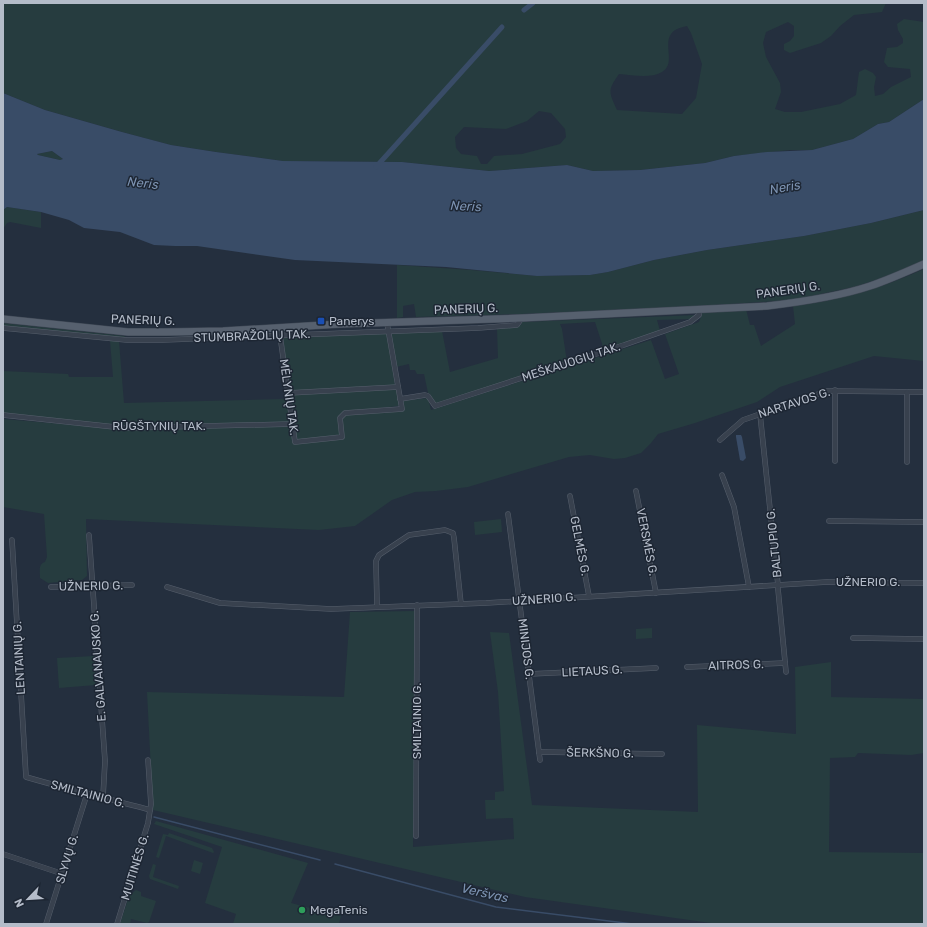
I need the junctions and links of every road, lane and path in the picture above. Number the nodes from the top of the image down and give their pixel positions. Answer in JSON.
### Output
{"nodes":[{"id":1,"x":924,"y":264,"type":"edge"},
{"id":2,"x":699,"y":309,"type":"junction"},
{"id":3,"x":3,"y":319,"type":"edge"},
{"id":4,"x":388,"y":327,"type":"junction"},
{"id":5,"x":3,"y":328,"type":"edge"},
{"id":6,"x":280,"y":332,"type":"junction"},
{"id":7,"x":398,"y":387,"type":"junction"},
{"id":8,"x":835,"y":390,"type":"junction"},
{"id":9,"x":907,"y":392,"type":"junction"},
{"id":10,"x":924,"y":392,"type":"edge"},
{"id":11,"x":288,"y":393,"type":"junction"},
{"id":12,"x":400,"y":399,"type":"junction"},
{"id":13,"x":760,"y":414,"type":"junction"},
{"id":14,"x":3,"y":415,"type":"edge"},
{"id":15,"x":292,"y":424,"type":"junction"},
{"id":16,"x":720,"y":440,"type":"dead end"},
{"id":17,"x":835,"y":461,"type":"dead end"},
{"id":18,"x":907,"y":462,"type":"dead end"},
{"id":19,"x":722,"y":476,"type":"dead end"},
{"id":20,"x":636,"y":491,"type":"dead end"},
{"id":21,"x":570,"y":496,"type":"dead end"},
{"id":22,"x":508,"y":514,"type":"dead end"},
{"id":23,"x":829,"y":521,"type":"dead end"},
{"id":24,"x":924,"y":522,"type":"edge"},
{"id":25,"x":89,"y":535,"type":"dead end"},
{"id":26,"x":12,"y":540,"type":"dead end"},
{"id":27,"x":924,"y":583,"type":"edge"},
{"id":28,"x":92,"y":585,"type":"junction"},
{"id":29,"x":132,"y":585,"type":"dead end"},
{"id":30,"x":778,"y":585,"type":"junction"},
{"id":31,"x":51,"y":587,"type":"dead end"},
{"id":32,"x":167,"y":587,"type":"dead end"},
{"id":33,"x":749,"y":587,"type":"junction"},
{"id":34,"x":656,"y":592,"type":"junction"},
{"id":35,"x":590,"y":596,"type":"junction"},
{"id":36,"x":520,"y":601,"type":"junction"},
{"id":37,"x":461,"y":604,"type":"junction"},
{"id":38,"x":377,"y":606,"type":"junction"},
{"id":39,"x":417,"y":606,"type":"junction"},
{"id":40,"x":853,"y":638,"type":"dead end"},
{"id":41,"x":924,"y":639,"type":"edge"},
{"id":42,"x":785,"y":662,"type":"junction"},
{"id":43,"x":687,"y":667,"type":"dead end"},
{"id":44,"x":656,"y":668,"type":"dead end"},
{"id":45,"x":786,"y":672,"type":"dead end"},
{"id":46,"x":529,"y":674,"type":"junction"},
{"id":47,"x":539,"y":752,"type":"junction"},
{"id":48,"x":662,"y":754,"type":"dead end"},
{"id":49,"x":148,"y":760,"type":"dead end"},
{"id":50,"x":540,"y":760,"type":"dead end"},
{"id":51,"x":26,"y":777,"type":"joint"},
{"id":52,"x":87,"y":794,"type":"junction"},
{"id":53,"x":103,"y":797,"type":"junction"},
{"id":54,"x":150,"y":810,"type":"junction"},
{"id":55,"x":416,"y":836,"type":"dead end"},
{"id":56,"x":3,"y":854,"type":"edge"},
{"id":57,"x":62,"y":874,"type":"junction"},
{"id":58,"x":46,"y":924,"type":"edge"},
{"id":59,"x":117,"y":924,"type":"edge"}],
"edges":[{"from":1,"to":2,"type":"main road","name":"PANERIŲ G."},
{"from":2,"to":4,"type":"main road","name":"PANERIŲ G."},
{"from":2,"to":12,"type":"street","name":"MEŠKAUOGIŲ TAK."},
{"from":3,"to":6,"type":"main road","name":"PANERIŲ G."},
{"from":4,"to":6,"type":"main road","name":"PANERIŲ G."},
{"from":4,"to":7,"type":"street"},
{"from":5,"to":6,"type":"street","name":"STUMBRAŽOLIŲ TAK."},
{"from":6,"to":11,"type":"street","name":"MĖLYNIŲ TAK."},
{"from":7,"to":11,"type":"street"},
{"from":7,"to":12,"type":"street"},
{"from":8,"to":9,"type":"street","name":"NARTAVOS G."},
{"from":8,"to":13,"type":"street","name":"NARTAVOS G."},
{"from":8,"to":17,"type":"street"},
{"from":9,"to":10,"type":"street","name":"NARTAVOS G."},
{"from":9,"to":18,"type":"street"},
{"from":11,"to":15,"type":"street","name":"MĖLYNIŲ TAK."},
{"from":12,"to":15,"type":"street","name":"MĖLYNIŲ TAK."},
{"from":13,"to":16,"type":"street","name":"NARTAVOS G."},
{"from":13,"to":30,"type":"street","name":"BALTUPIO G."},
{"from":14,"to":15,"type":"street","name":"RŪGŠTYNIŲ TAK."},
{"from":19,"to":33,"type":"street"},
{"from":20,"to":34,"type":"street","name":"VERSMĖS G."},
{"from":21,"to":35,"type":"street","name":"GELMĖS G."},
{"from":22,"to":36,"type":"street","name":"MINIJOS G."},
{"from":23,"to":24,"type":"street"},
{"from":25,"to":28,"type":"street","name":"E. GALVANAUSKO G."},
{"from":26,"to":51,"type":"street","name":"LENTAINIŲ G."},
{"from":27,"to":30,"type":"street","name":"UŽNERIO G."},
{"from":28,"to":29,"type":"street","name":"UŽNERIO G."},
{"from":28,"to":31,"type":"street","name":"UŽNERIO G."},
{"from":28,"to":53,"type":"street","name":"E. GALVANAUSKO G."},
{"from":30,"to":33,"type":"street","name":"UŽNERIO G."},
{"from":30,"to":42,"type":"street","name":"BALTUPIO G."},
{"from":32,"to":38,"type":"street","name":"UŽNERIO G."},
{"from":33,"to":34,"type":"street","name":"UŽNERIO G."},
{"from":34,"to":35,"type":"street","name":"UŽNERIO G."},
{"from":35,"to":36,"type":"street","name":"UŽNERIO G."},
{"from":36,"to":37,"type":"street","name":"UŽNERIO G."},
{"from":36,"to":46,"type":"street","name":"MINIJOS G."},
{"from":37,"to":38,"type":"street"},
{"from":37,"to":39,"type":"street","name":"UŽNERIO G."},
{"from":38,"to":39,"type":"street","name":"UŽNERIO G."},
{"from":39,"to":55,"type":"street","name":"SMILTAINIO G."},
{"from":40,"to":41,"type":"street"},
{"from":42,"to":43,"type":"street","name":"AITROS G."},
{"from":42,"to":45,"type":"street","name":"BALTUPIO G."},
{"from":44,"to":46,"type":"street","name":"LIETAUS G."},
{"from":46,"to":47,"type":"street","name":"MINIJOS G."},
{"from":47,"to":48,"type":"street","name":"ŠERKŠNO G."},
{"from":47,"to":50,"type":"street","name":"MINIJOS G."},
{"from":49,"to":54,"type":"street","name":"MUITINĖS G."},
{"from":51,"to":52,"type":"street","name":"SMILTAINIO G."},
{"from":52,"to":53,"type":"street","name":"SMILTAINIO G."},
{"from":52,"to":57,"type":"street","name":"SLYVŲ G."},
{"from":53,"to":54,"type":"street","name":"SMILTAINIO G."},
{"from":54,"to":59,"type":"street","name":"MUITINĖS G."},
{"from":56,"to":57,"type":"street"},
{"from":57,"to":58,"type":"street","name":"SLYVŲ G."}]}
